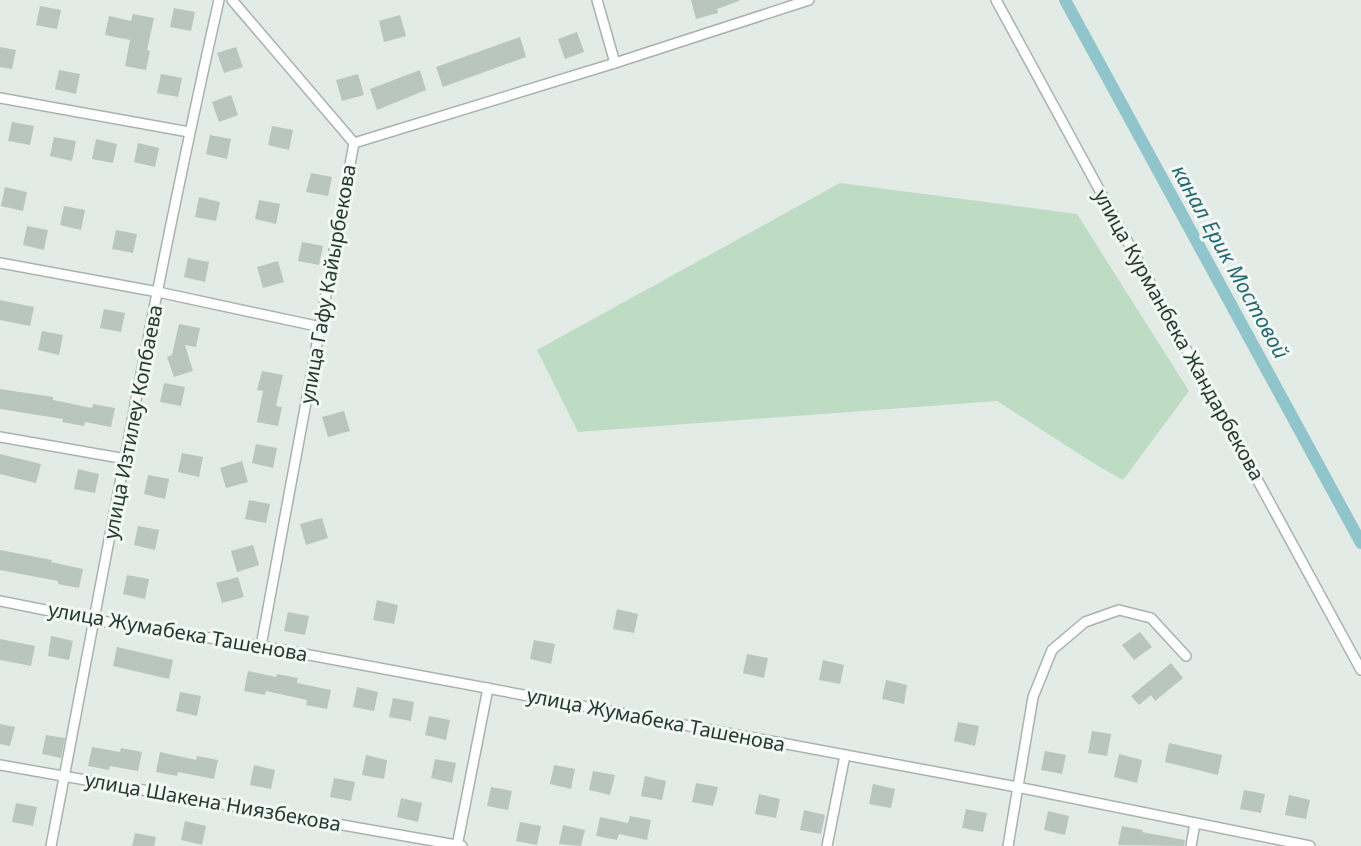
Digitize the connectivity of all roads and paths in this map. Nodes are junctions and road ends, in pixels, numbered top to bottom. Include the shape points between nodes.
1 (219, 0) edge
2 (232, 0) edge
3 (597, 0) edge
4 (809, 0) edge
5 (996, 0) edge
6 (615, 63) junction
7 (0, 98) edge
8 (189, 132) junction
9 (354, 143) junction
10 (0, 263) edge
11 (158, 292) junction
12 (321, 327) junction
13 (0, 437) edge
14 (126, 459) junction
15 (0, 601) edge
16 (94, 620) junction
17 (261, 646) junction
18 (1186, 656) dead end
19 (1361, 670) edge
20 (488, 688) junction
21 (845, 755) junction
22 (0, 765) edge
23 (64, 776) junction
24 (1017, 787) junction
25 (1195, 823) junction
26 (51, 846) edge
27 (457, 846) edge
28 (462, 846) edge
29 (826, 846) edge
30 (1008, 846) edge
31 (1191, 846) edge
32 (1310, 846) edge

1 - 8 street, улица Изтилеу Копбаева
2 - 9 street
3 - 6 street
4 - 6 street, улица Гафу Кайырбекова
5 - 19 street, улица Курманбека Жандарбекова
6 - 9 street, улица Гафу Кайырбекова
7 - 8 street
8 - 11 street, улица Изтилеу Копбаева
9 - 12 street, улица Гафу Кайырбекова
10 - 11 street
11 - 12 street
11 - 14 street, улица Изтилеу Копбаева
12 - 17 street, улица Гафу Кайырбекова
13 - 14 street
14 - 16 street, улица Изтилеу Копбаева
15 - 16 street, улица Жумабека Ташенова
16 - 17 street, улица Жумабека Ташенова
16 - 23 street, улица Изтилеу Копбаева
17 - 20 street, улица Жумабека Ташенова
18 - 24 street via 1151,618 1119,610 1085,622 1052,650 1048,659 1033,697
20 - 21 street, улица Жумабека Ташенова
20 - 27 street
21 - 24 street, улица Жумабека Ташенова
21 - 29 street
22 - 23 street, улица Шакена Ниязбекова
23 - 26 street, улица Изтилеу Копбаева
23 - 27 street, улица Шакена Ниязбекова
24 - 25 street, улица Жумабека Ташенова
24 - 30 street
25 - 31 street
25 - 32 street, улица Жумабека Ташенова
27 - 28 street, улица Шакена Ниязбекова

